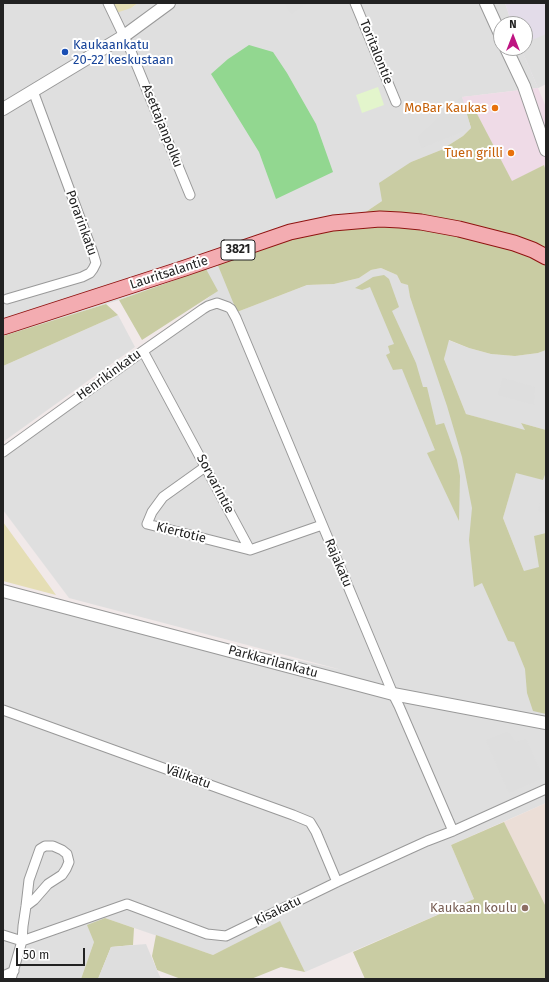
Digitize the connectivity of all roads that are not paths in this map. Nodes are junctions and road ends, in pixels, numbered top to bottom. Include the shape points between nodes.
1 (108, 3) edge
2 (169, 3) edge
3 (355, 3) edge
4 (486, 3) edge
5 (493, 18) edge
6 (124, 36) junction
7 (510, 56) edge
8 (33, 91) junction
9 (396, 102) dead end
10 (3, 109) edge
11 (546, 150) edge
12 (190, 195) dead end
13 (479, 234) junction
14 (546, 256) edge
15 (546, 268) edge
16 (7, 299) dead end
17 (217, 302) joint
18 (3, 327) edge
19 (143, 351) junction
20 (3, 452) edge
21 (205, 467) junction
22 (322, 525) junction
23 (250, 550) junction
24 (3, 591) edge
25 (393, 694) junction
26 (3, 710) edge
27 (546, 723) edge
28 (546, 790) edge
29 (453, 831) junction
30 (337, 882) junction
31 (26, 906) junction
32 (3, 936) edge
33 (22, 941) junction
34 (13, 975) edge
35 (3, 976) edge

1 - 6 street, Asettajanpolku
2 - 6 street
3 - 9 street, Toritalontie
4 - 5 street
6 - 8 street
6 - 12 street, Asettajanpolku
7 - 11 street via 524,86
8 - 10 street
8 - 16 street, Porarinkatu via 96,263 90,273 82,277
13 - 14 main road, Lauritsalantie / 3821 via 514,243
13 - 15 main road, Lauritsalantie / 3821
13 - 18 main road, Lauritsalantie / 3821 via 400,220 333,222 290,232
17 - 19 street, Henrikinkatu
17 - 22 street, Rajakatu via 228,306 236,318
19 - 20 street, Henrikinkatu
19 - 21 street, Sorvarintie
21 - 23 street, Sorvarintie
21 - 23 street, Kiertotie via 162,497 147,524
22 - 23 street
22 - 25 street, Rajakatu
24 - 25 street, Parkkarilankatu
25 - 27 street, Parkkarilankatu
25 - 29 street, Rajakatu
26 - 30 street, Välikatu via 310,822
28 - 29 street, Kisakatu
29 - 30 street, Kisakatu
30 - 33 street, Kisakatu via 226,936 207,934 126,904
31 - 31 street via 66,869 69,862 67,854 62,850 52,846 40,849 29,880
31 - 33 street
32 - 33 street
33 - 34 street
34 - 35 street

